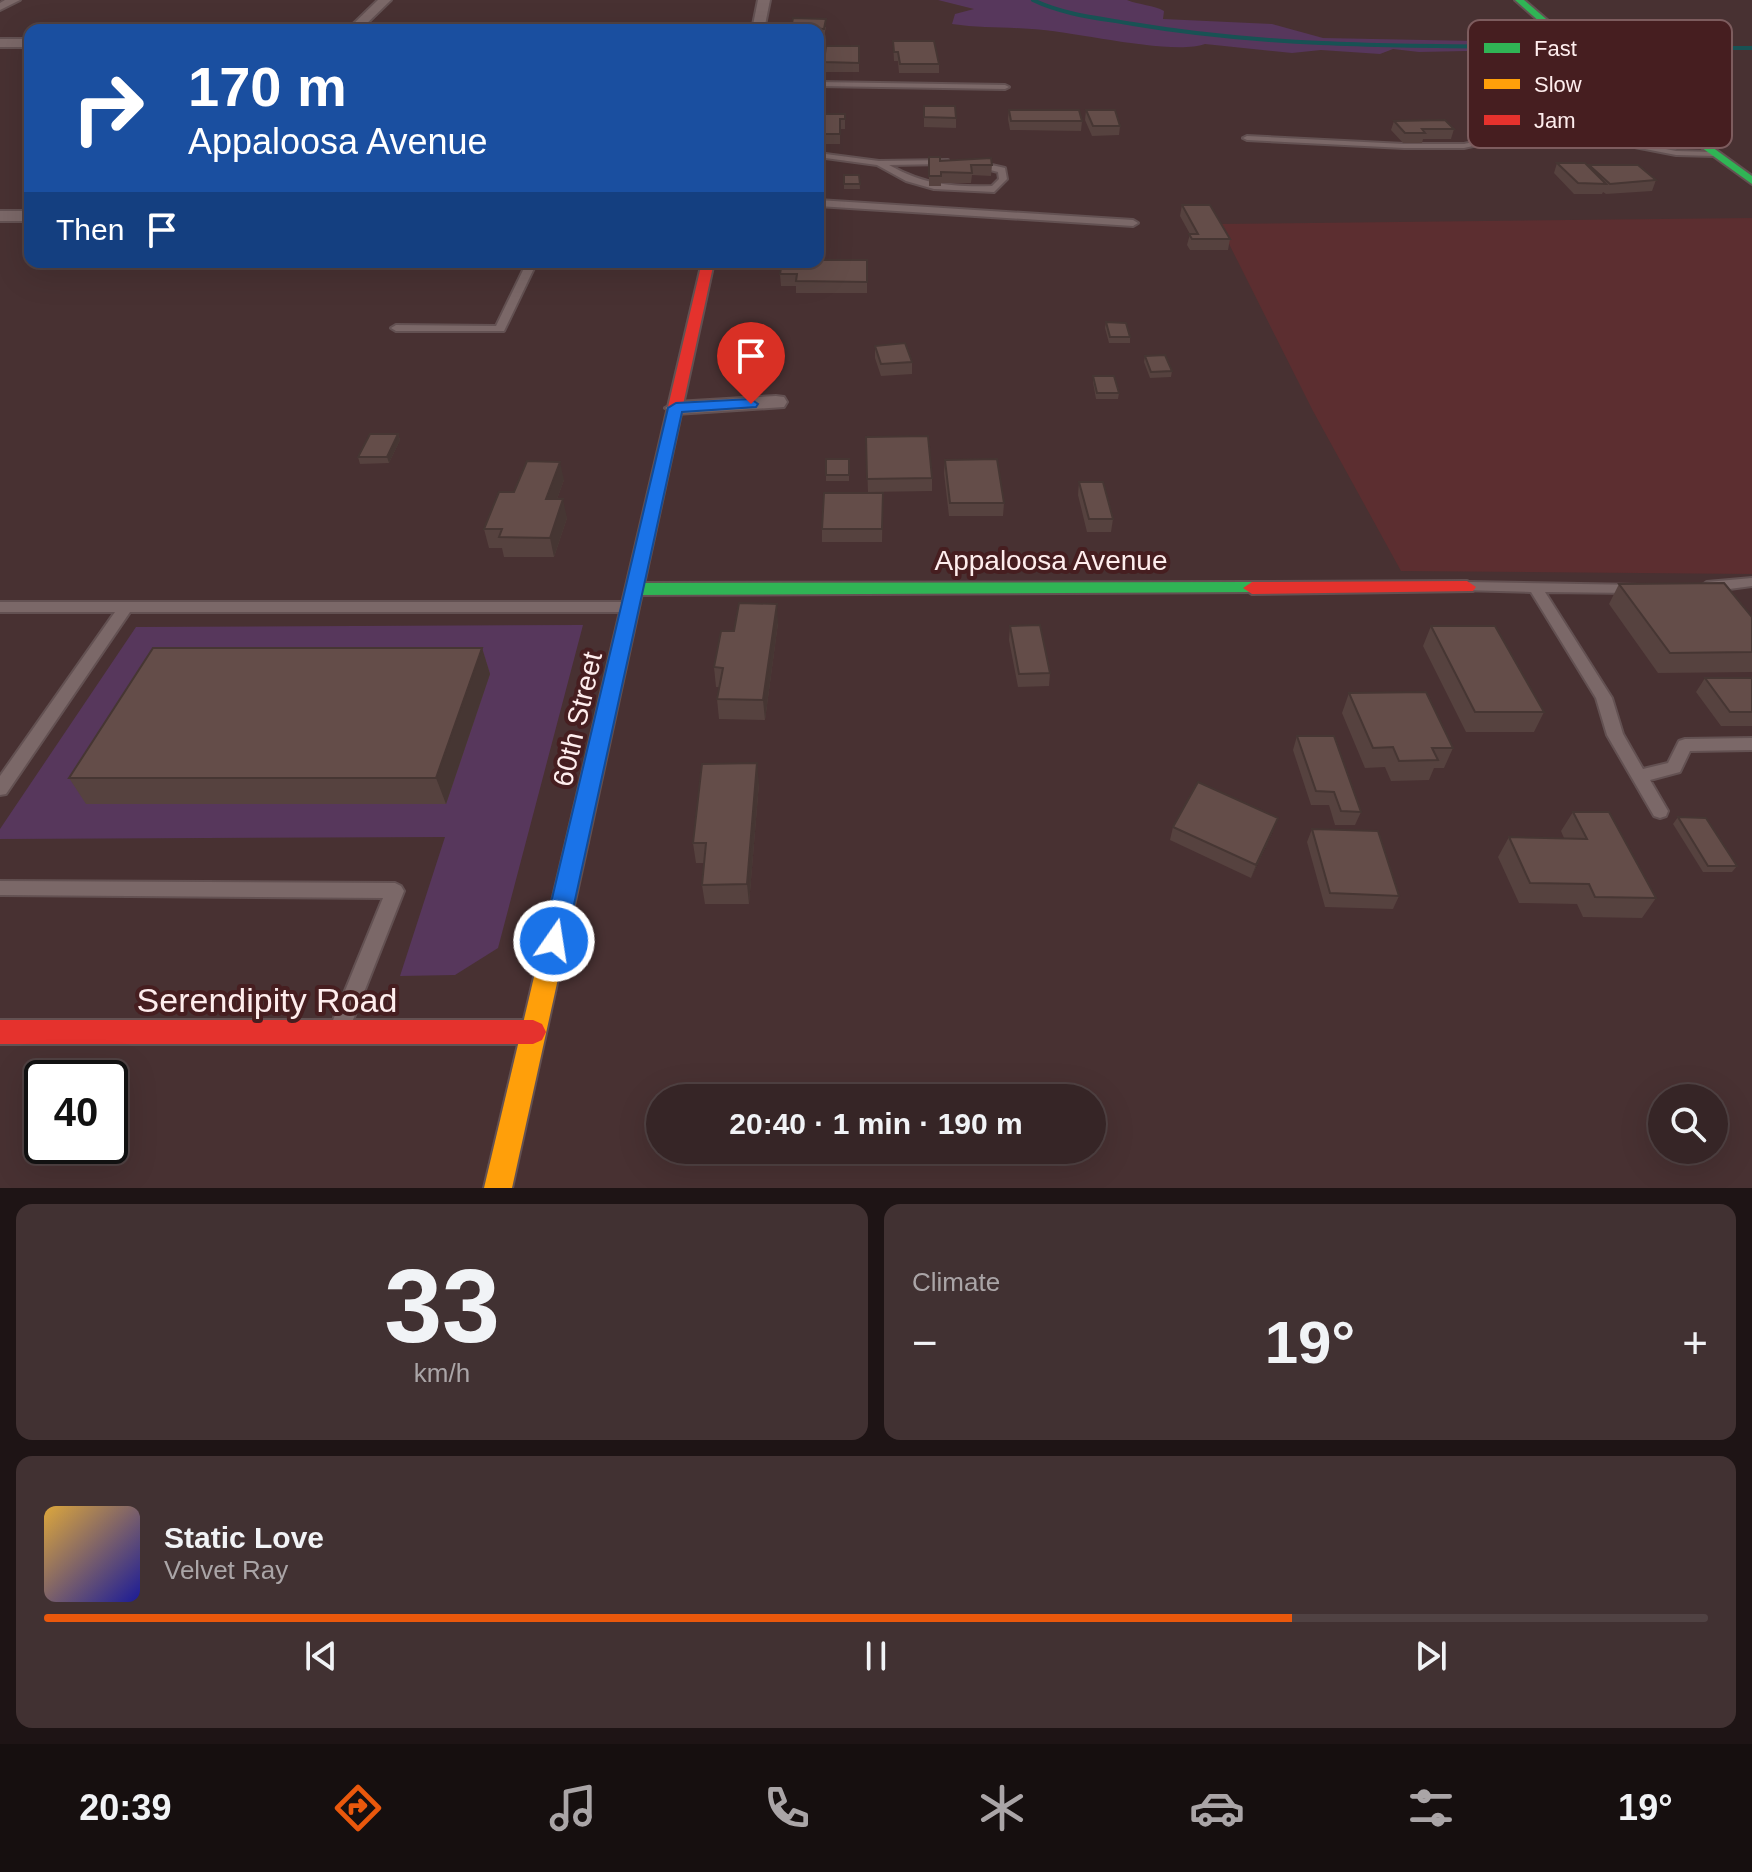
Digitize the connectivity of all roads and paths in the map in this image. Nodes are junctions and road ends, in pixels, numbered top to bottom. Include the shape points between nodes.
1 (14, 0) edge
2 (385, 0) edge
3 (764, 0) edge
4 (1519, 0) edge
5 (0, 7) edge
6 (1542, 20) edge
7 (359, 24) edge
8 (759, 24) edge
9 (0, 43) edge
10 (24, 43) edge
11 (824, 84) edge
12 (1005, 87) dead end
13 (1247, 138) dead end
14 (1468, 145) edge
15 (1650, 148) edge
16 (1708, 148) edge
17 (1716, 154) junction
18 (824, 156) edge
19 (953, 162) edge
20 (879, 163) junction
21 (965, 163) edge
22 (1752, 180) edge
23 (824, 203) edge
24 (0, 216) edge
25 (24, 216) edge
26 (1133, 223) dead end
27 (529, 268) edge
28 (707, 268) edge
29 (396, 328) dead end
30 (776, 402) dead end
31 (676, 408) junction
32 (1752, 582) edge
33 (1467, 587) joint
34 (1696, 587) edge
35 (1536, 588) junction
36 (1648, 588) edge
37 (633, 598) junction
38 (0, 607) edge
39 (126, 607) junction
40 (1752, 744) edge
41 (1639, 776) junction
42 (0, 789) edge
43 (1660, 811) dead end
44 (0, 888) edge
45 (0, 1032) edge
46 (338, 1032) junction
47 (533, 1032) junction
48 (498, 1188) edge

1 - 5 street
2 - 7 street
3 - 8 street
4 - 6 street
9 - 10 street
11 - 12 lane
13 - 14 lane
15 - 17 lane
16 - 17 street
17 - 22 street
18 - 20 lane
19 - 20 lane
20 - 21 lane via 933,188 994,189 1003,179 1002,170
23 - 26 lane
24 - 25 street
27 - 29 lane via 500,329
28 - 31 street, 60th Street
30 - 31 street
31 - 37 street, 60th Street
32 - 34 lane
33 - 35 lane
33 - 37 street, Appaloosa Avenue
35 - 36 lane
35 - 41 lane via 1604,698 1615,735
37 - 39 lane
37 - 47 street, 60th Street
38 - 39 lane
39 - 42 lane
40 - 41 lane via 1685,745 1674,768
41 - 43 lane
44 - 46 lane via 395,891
45 - 46 street, Serendipity Road
46 - 47 street, Serendipity Road
47 - 48 street, 60th Street

